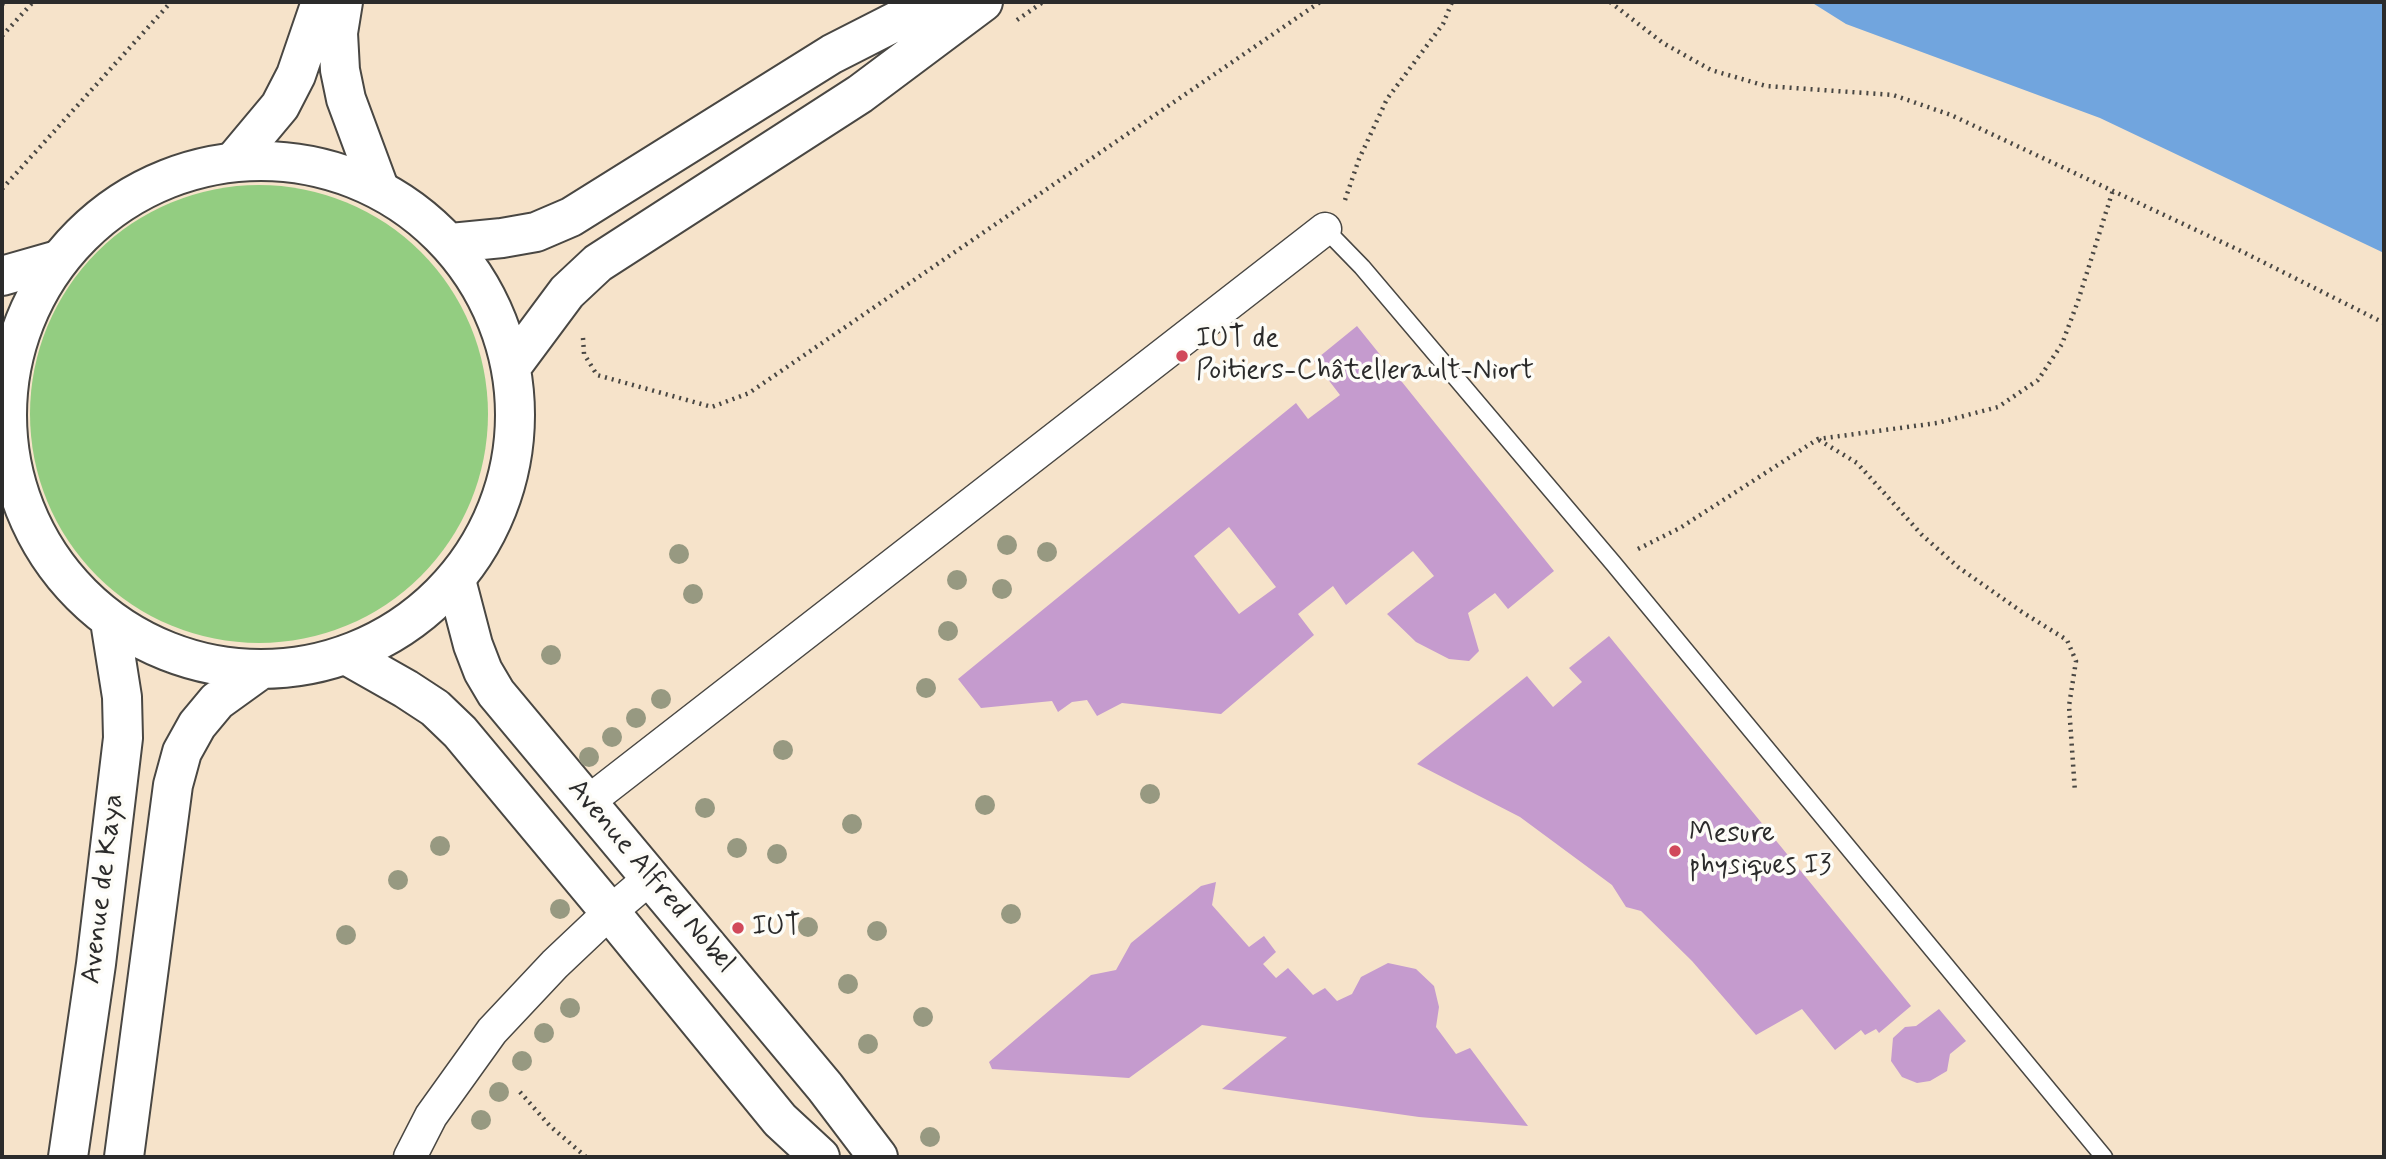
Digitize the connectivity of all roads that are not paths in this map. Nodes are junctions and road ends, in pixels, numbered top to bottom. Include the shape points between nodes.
1 (321, 2) edge
2 (343, 2) edge
3 (934, 2) edge
4 (996, 14) edge
5 (234, 161) junction
6 (379, 188) junction
7 (1325, 229) joint
8 (451, 243) junction
9 (58, 260) junction
10 (2, 276) edge
11 (512, 366) junction
12 (4, 439) edge
13 (456, 580) junction
14 (110, 621) junction
15 (346, 655) junction
16 (260, 670) junction
17 (588, 802) junction
18 (650, 878) junction
19 (610, 912) junction
20 (68, 1157) edge
21 (124, 1157) edge
22 (410, 1157) edge
23 (820, 1157) edge
24 (878, 1157) edge
25 (2104, 1157) edge

1 - 5 main road via 296,75 280,106
2 - 6 main road via 338,33 340,70
3 - 8 main road via 832,54 571,217 536,232
4 - 11 main road via 860,94 598,263 567,292
5 - 6 main road via 284,160 333,170
5 - 9 main road via 167,178 107,211
6 - 8 main road via 417,212
7 - 17 street
7 - 25 lane via 1613,563
8 - 11 main road via 490,300
9 - 10 main road
9 - 12 main road via 26,315 8,377
11 - 13 main road via 516,423 508,479 487,532
12 - 14 main road via 18,493 39,542 70,585
13 - 15 main road via 406,625
13 - 17 main road, Avenue Alfred Nobel via 473,645 496,693
14 - 16 main road via 156,647 207,664
14 - 20 main road, Avenue de Kaya via 122,697 123,738
15 - 16 main road
15 - 19 main road, Avenue Alfred Nobel via 435,708 460,732
16 - 21 main road, Avenue de Kaya via 217,702 182,752 173,785
17 - 18 main road, Avenue Alfred Nobel
18 - 19 street
18 - 24 main road, Avenue Alfred Nobel
19 - 22 street via 492,1031 431,1116
19 - 23 main road, Avenue Alfred Nobel via 780,1120

